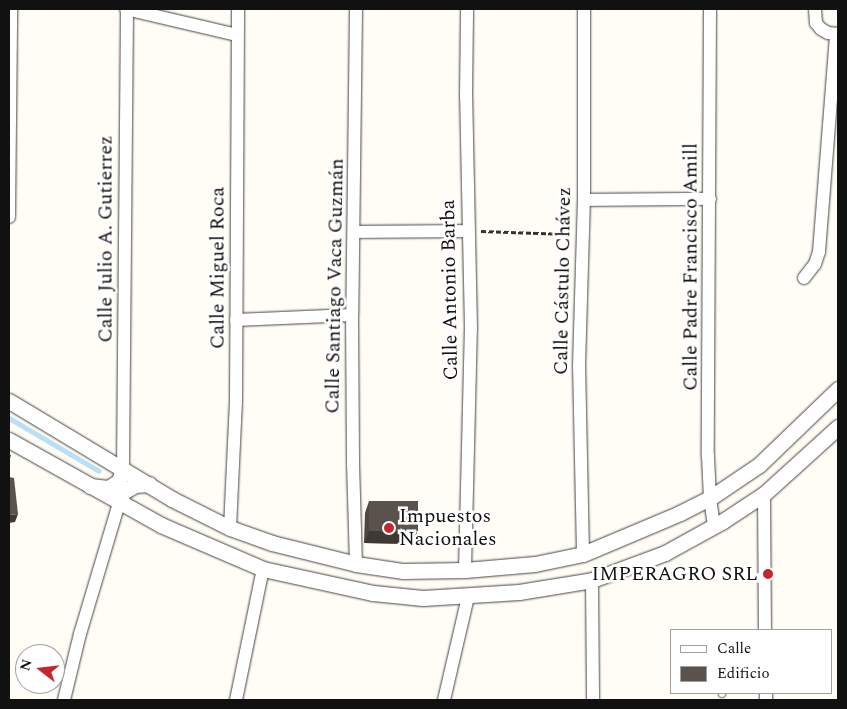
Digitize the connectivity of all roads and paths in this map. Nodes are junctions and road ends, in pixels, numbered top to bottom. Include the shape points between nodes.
1 (11, 9) edge
2 (126, 9) edge
3 (238, 9) edge
4 (356, 9) edge
5 (467, 9) edge
6 (584, 9) edge
7 (710, 9) edge
8 (815, 9) edge
9 (837, 34) edge
10 (238, 36) junction
11 (834, 121) edge
12 (833, 144) edge
13 (710, 199) junction
14 (584, 200) junction
15 (9, 217) edge
16 (468, 231) junction
17 (354, 232) junction
18 (582, 234) junction
19 (804, 278) dead end
20 (352, 315) junction
21 (236, 320) junction
22 (838, 389) edge
23 (9, 401) edge
24 (838, 426) edge
25 (9, 440) edge
26 (123, 469) junction
27 (149, 484) junction
28 (88, 486) junction
29 (764, 494) junction
30 (710, 498) junction
31 (119, 504) junction
32 (714, 526) junction
33 (230, 528) junction
34 (583, 554) junction
35 (356, 564) junction
36 (263, 569) junction
37 (465, 570) junction
38 (592, 580) junction
39 (468, 597) junction
40 (765, 629) edge
41 (64, 700) edge
42 (236, 700) edge
43 (444, 700) edge
44 (593, 700) edge

1 - 15 street
2 - 10 street
2 - 26 street, Calle Julio A. Gutierrez
3 - 10 street, Calle Miguel Roca
4 - 17 street, Calle Santiago Vaca Guzmán
5 - 16 street, Calle Antonio Barba
6 - 14 street, Calle Cástulo Chávez
7 - 13 street, Calle Padre Francisco Amill
8 - 9 street via 816,23 828,33
9 - 11 street
10 - 21 street, Calle Miguel Roca
11 - 12 street
12 - 19 street via 819,252 815,264
13 - 14 street
13 - 30 street, Calle Padre Francisco Amill
14 - 18 street, Calle Cástulo Chávez
16 - 17 street
16 - 18 path
16 - 37 street, Calle Antonio Barba via 471,329
17 - 20 street, Calle Santiago Vaca Guzmán
18 - 34 street, Calle Cástulo Chávez via 579,366
20 - 21 street
20 - 35 street, Calle Santiago Vaca Guzmán
21 - 33 street, Calle Miguel Roca
22 - 30 street via 759,465
23 - 26 street
24 - 29 street
25 - 28 street
26 - 27 street
26 - 28 street via 119,482 108,488
27 - 31 street via 135,485 123,492
27 - 33 street
28 - 31 street
29 - 32 street
29 - 40 street
30 - 32 street, Calle Padre Francisco Amill
30 - 34 street
31 - 36 street
31 - 41 street
32 - 38 street via 665,553
33 - 35 street via 272,543
34 - 37 street via 535,564
35 - 37 street via 403,571
36 - 39 street via 373,593 423,598
36 - 42 street
38 - 39 street
38 - 44 street
39 - 43 street

